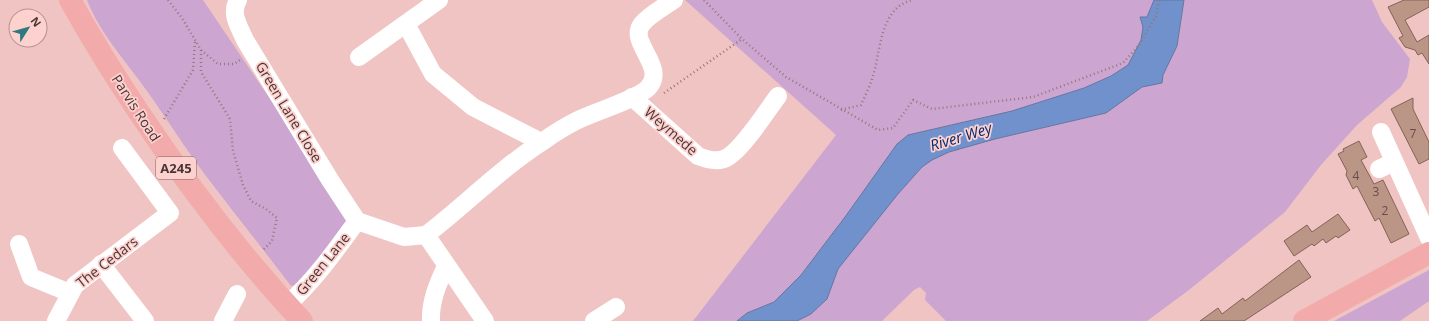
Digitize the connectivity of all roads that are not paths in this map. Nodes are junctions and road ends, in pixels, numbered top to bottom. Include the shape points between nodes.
1 (70, 0) edge
2 (238, 0) edge
3 (439, 0) edge
4 (674, 0) edge
5 (406, 24) junction
6 (359, 57) dead end
7 (778, 96) dead end
8 (637, 102) junction
9 (1380, 132) dead end
10 (541, 142) junction
11 (122, 148) dead end
12 (357, 221) junction
13 (426, 235) junction
14 (1429, 238) edge
15 (19, 244) dead end
16 (1429, 253) edge
17 (101, 264) junction
18 (446, 266) junction
19 (70, 293) junction
20 (237, 294) dead end
21 (287, 305) junction
22 (616, 307) dead end
23 (56, 321) edge
24 (145, 321) edge
25 (223, 321) edge
26 (302, 321) edge
27 (432, 321) edge
28 (485, 321) edge
29 (594, 321) edge
30 (1304, 321) edge

1 - 21 main road, Parvis Road / A245 via 112,71 171,161 215,221
2 - 12 street, Green Lane Close via 234,7 235,18 253,52
3 - 5 street
4 - 8 street, Weymede via 642,24 638,32 654,76 648,89
5 - 6 street
5 - 10 street via 433,74 473,107
7 - 8 street, Weymede via 742,144 728,158 710,161 698,156
8 - 10 street, Weymede via 579,120
9 - 14 street via 1386,166
10 - 13 street, Weymede
11 - 17 street, The Cedars via 170,213
12 - 13 street via 404,237
12 - 21 street, Green Lane via 307,287
13 - 18 street
15 - 19 street via 31,276
16 - 30 main road
17 - 19 street, The Cedars via 75,285
17 - 24 street
18 - 27 street via 431,311
18 - 28 street
19 - 23 street, The Cedars
20 - 25 street
21 - 26 main road, Parvis Road / A245
22 - 29 street

